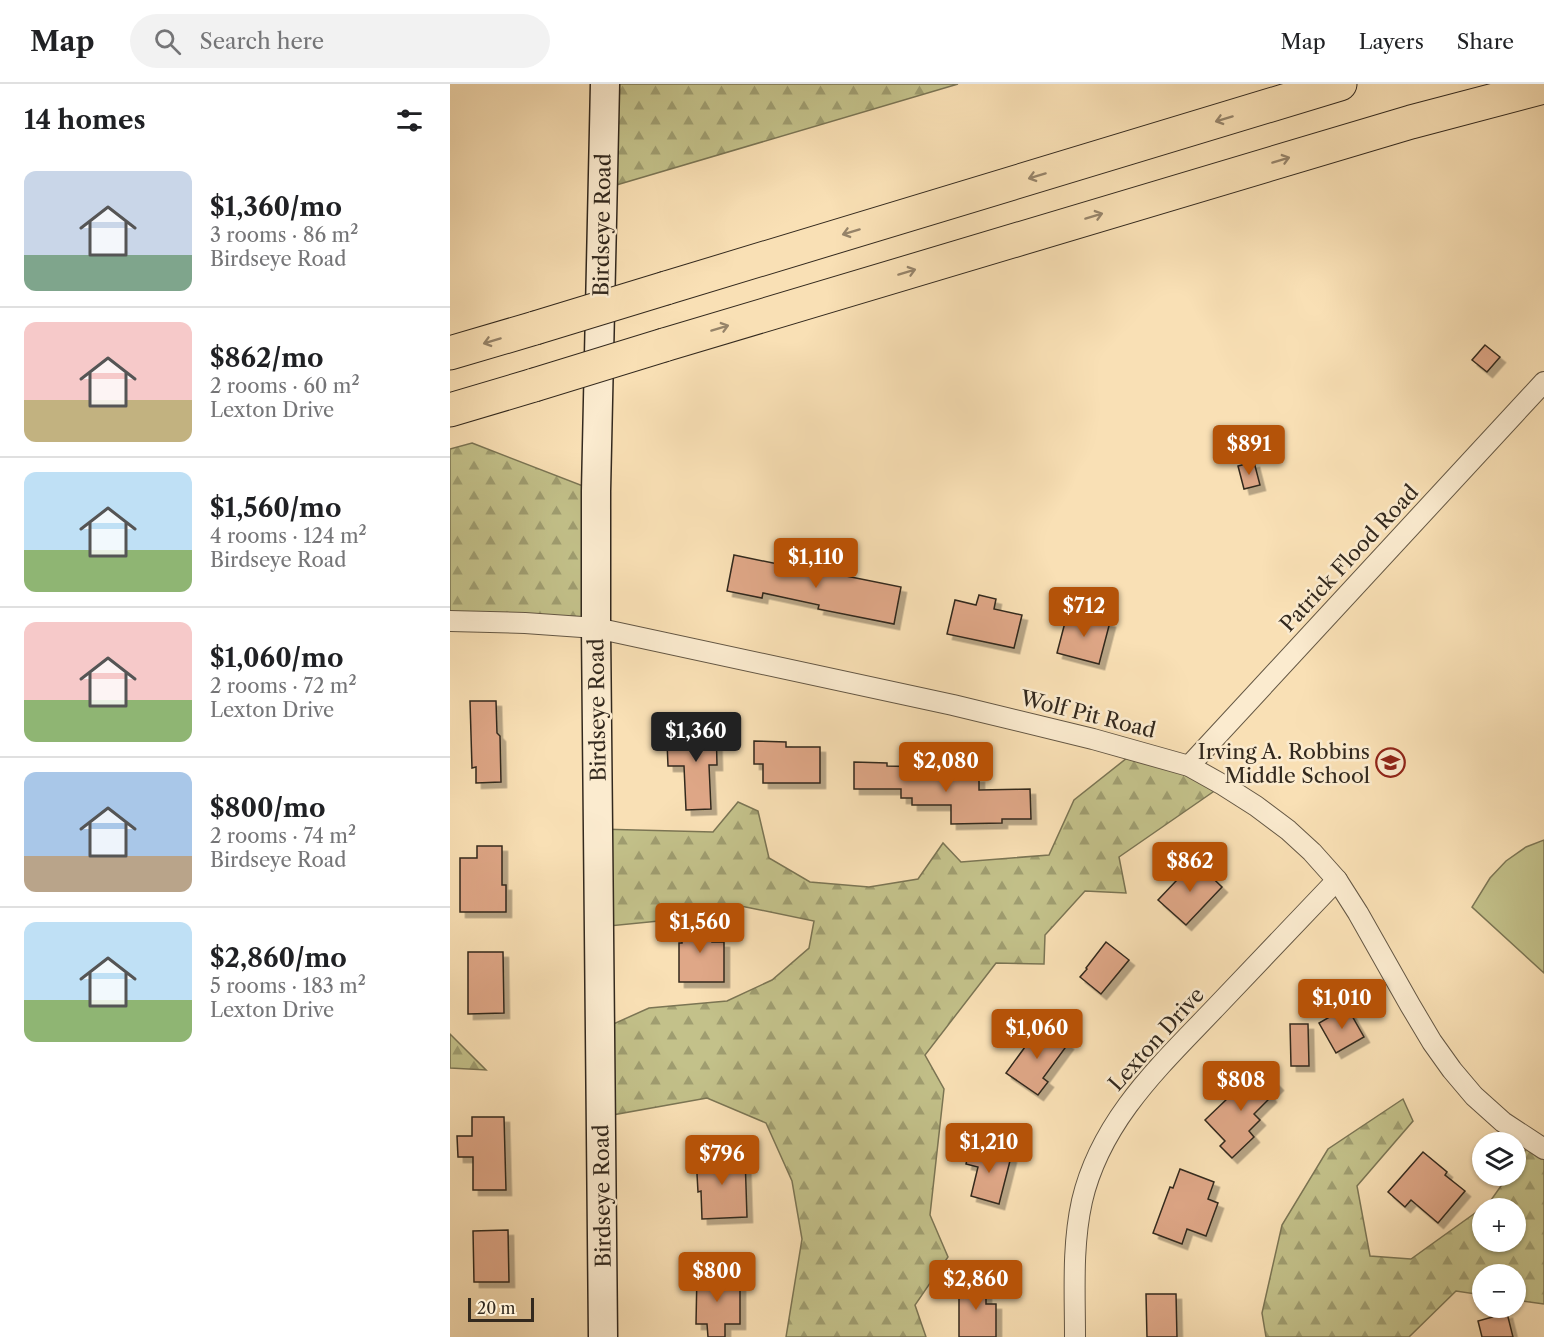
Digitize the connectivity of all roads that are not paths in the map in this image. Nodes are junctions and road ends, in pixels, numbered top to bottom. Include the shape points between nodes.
1 (605, 84) edge
2 (1340, 84) edge
3 (1544, 87) edge
4 (450, 353) edge
5 (1544, 382) edge
6 (450, 410) edge
7 (450, 621) edge
8 (596, 628) junction
9 (1189, 766) junction
10 (1337, 880) junction
11 (1544, 1149) edge
12 (603, 1337) edge
13 (1075, 1337) edge

1 - 8 main road, Birdseye Road
2 -> 4 highway, bridge
6 -> 3 highway, bridge via 1411,122
5 - 9 street, Patrick Flood Road
7 - 8 street, Wolf Pit Road
8 - 9 street, Wolf Pit Road via 954,705
8 - 12 main road, Birdseye Road
9 - 10 street, Wolf Pit Road via 1288,830
10 - 11 street, Wolf Pit Road via 1452,1070 1503,1122
10 - 13 street, Lexton Drive via 1149,1078 1106,1137 1082,1200 1076,1235

